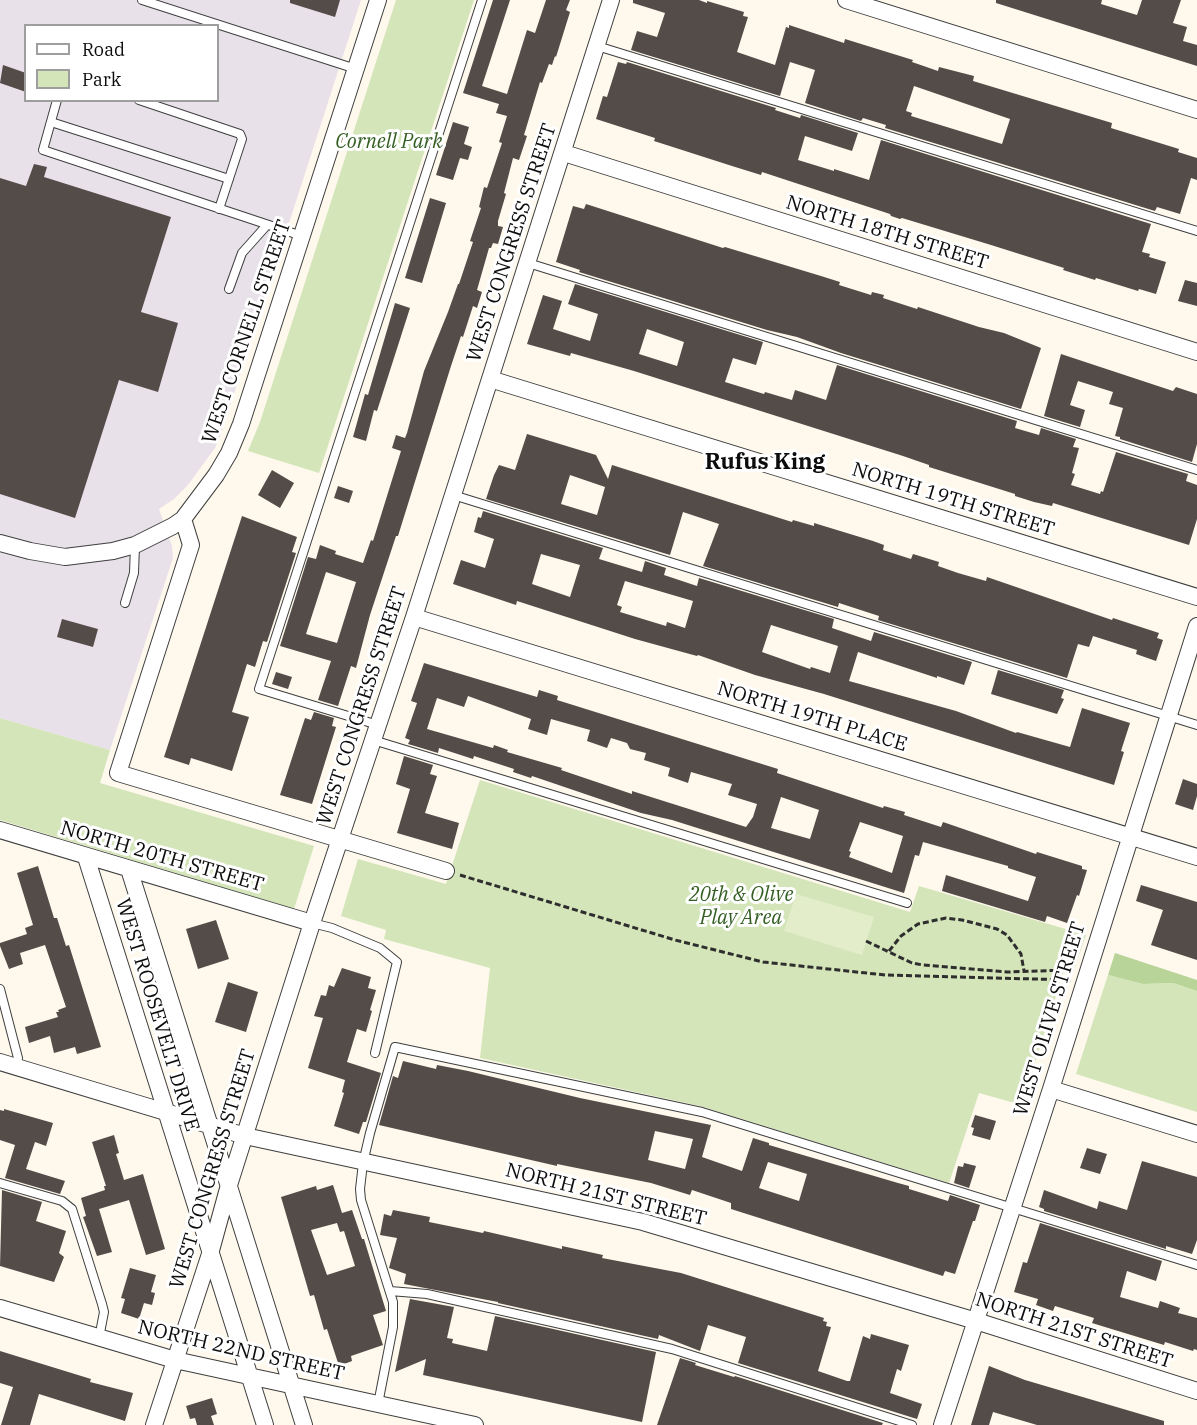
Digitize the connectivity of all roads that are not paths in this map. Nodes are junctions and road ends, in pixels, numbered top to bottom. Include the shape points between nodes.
1 (142, 0) edge
2 (378, 0) edge
3 (482, 0) edge
4 (612, 0) edge
5 (846, 0) edge
6 (216, 24) edge
7 (219, 25) edge
8 (597, 46) junction
9 (356, 69) junction
10 (56, 102) edge
11 (145, 102) edge
12 (1197, 110) edge
13 (51, 122) junction
14 (564, 153) junction
15 (229, 179) junction
16 (219, 209) junction
17 (267, 225) junction
18 (1197, 231) edge
19 (302, 236) junction
20 (528, 263) junction
21 (229, 289) dead end
22 (1197, 352) edge
23 (490, 379) junction
24 (1197, 470) edge
25 (453, 495) junction
26 (183, 519) junction
27 (0, 543) edge
28 (135, 544) junction
29 (1197, 597) edge
30 (125, 603) dead end
31 (414, 617) junction
32 (1197, 626) edge
33 (1167, 716) junction
34 (1197, 725) edge
35 (376, 732) junction
36 (0, 830) edge
37 (1130, 836) junction
38 (340, 839) junction
39 (86, 857) junction
40 (1197, 857) edge
41 (129, 869) junction
42 (446, 871) road end
43 (907, 903) dead end
44 (312, 923) junction
45 (0, 989) edge
46 (375, 1053) dead end
47 (0, 1062) edge
48 (17, 1067) junction
49 (1051, 1089) junction
50 (166, 1111) junction
51 (210, 1124) junction
52 (1197, 1134) edge
53 (245, 1136) junction
54 (363, 1163) junction
55 (0, 1183) edge
56 (229, 1185) junction
57 (1013, 1208) junction
58 (210, 1254) junction
59 (1197, 1265) edge
60 (390, 1291) junction
61 (0, 1308) edge
62 (976, 1321) junction
63 (99, 1338) junction
64 (175, 1360) junction
65 (249, 1377) junction
66 (292, 1387) junction
67 (1197, 1392) edge
68 (378, 1404) junction
69 (427, 1420) edge
70 (154, 1425) edge
71 (265, 1425) edge
72 (304, 1425) edge
73 (475, 1425) edge
74 (912, 1425) edge
75 (942, 1425) edge

1 - 6 lane
2 - 9 street, WEST CORNELL STREET
3 - 35 lane via 259,689
4 - 8 street, WEST CONGRESS STREET
5 - 12 street
7 - 9 lane
8 - 14 street, WEST CONGRESS STREET
8 - 18 lane
9 - 19 street, WEST CORNELL STREET
10 - 13 lane
11 - 15 lane via 240,134 242,139
13 - 15 lane
13 - 16 lane via 43,150
14 - 20 street, WEST CONGRESS STREET
14 - 22 street, NORTH 18TH STREET
15 - 16 lane
16 - 17 lane
17 - 19 lane
17 - 21 lane via 242,253
19 - 26 street, WEST CORNELL STREET via 236,439 216,476
20 - 23 street, WEST CONGRESS STREET
20 - 24 lane
23 - 25 street, WEST CONGRESS STREET
23 - 29 street, NORTH 19TH STREET
25 - 31 street, WEST CONGRESS STREET
25 - 33 lane
26 - 28 street, WEST CORNELL STREET
26 - 38 street via 191,545 118,772
27 - 28 street, WEST CORNELL STREET via 65,557 114,551
28 - 30 lane via 134,573
31 - 35 street, WEST CONGRESS STREET
31 - 37 street, NORTH 19TH PLACE
32 - 33 street, WEST OLIVE STREET
33 - 34 lane
33 - 37 street, WEST OLIVE STREET
35 - 38 street, WEST CONGRESS STREET
35 - 43 lane
36 - 39 street, NORTH 20TH STREET
37 - 40 street, NORTH 19TH PLACE
37 - 49 street, WEST OLIVE STREET
38 - 42 street
38 - 44 street, WEST CONGRESS STREET
39 - 41 street, NORTH 20TH STREET
39 - 50 street, WEST ROOSEVELT DRIVE
41 - 44 street, NORTH 20TH STREET
41 - 51 street, WEST ROOSEVELT DRIVE
44 - 46 lane via 380,948 397,962
44 - 53 street, WEST CONGRESS STREET
45 - 48 lane
47 - 48 street, NORTH 21ST STREET
48 - 50 street, NORTH 21ST STREET
49 - 52 street
49 - 57 street, WEST OLIVE STREET
50 - 51 street, NORTH 21ST STREET
50 - 58 street, WEST ROOSEVELT DRIVE
51 - 53 street, NORTH 21ST STREET
51 - 56 street, WEST ROOSEVELT DRIVE
53 - 54 street, NORTH 21ST STREET
53 - 56 street, WEST CONGRESS STREET
54 - 57 lane via 395,1047 702,1112
54 - 60 lane via 361,1200
54 - 62 street, NORTH 21ST STREET via 643,1222
55 - 63 lane via 62,1201 72,1209 104,1312
56 - 58 street, WEST CONGRESS STREET
56 - 66 street, WEST ROOSEVELT DRIVE
57 - 59 lane
57 - 62 street, WEST OLIVE STREET
58 - 64 street, WEST CONGRESS STREET
58 - 65 street, WEST ROOSEVELT DRIVE
60 - 68 lane via 394,1321
60 - 74 lane via 427,1294 672,1349
61 - 63 street, NORTH 22ND STREET
62 - 67 street, NORTH 21ST STREET
62 - 75 street, WEST OLIVE STREET
63 - 64 street, NORTH 22ND STREET
64 - 65 street, NORTH 22ND STREET
64 - 70 street, WEST CONGRESS STREET
65 - 66 street, NORTH 22ND STREET
65 - 71 street, WEST ROOSEVELT DRIVE
66 - 68 street, NORTH 22ND STREET
66 - 72 street, WEST ROOSEVELT DRIVE
68 - 69 street, NORTH 22ND STREET
69 - 73 street, NORTH 22ND STREET

